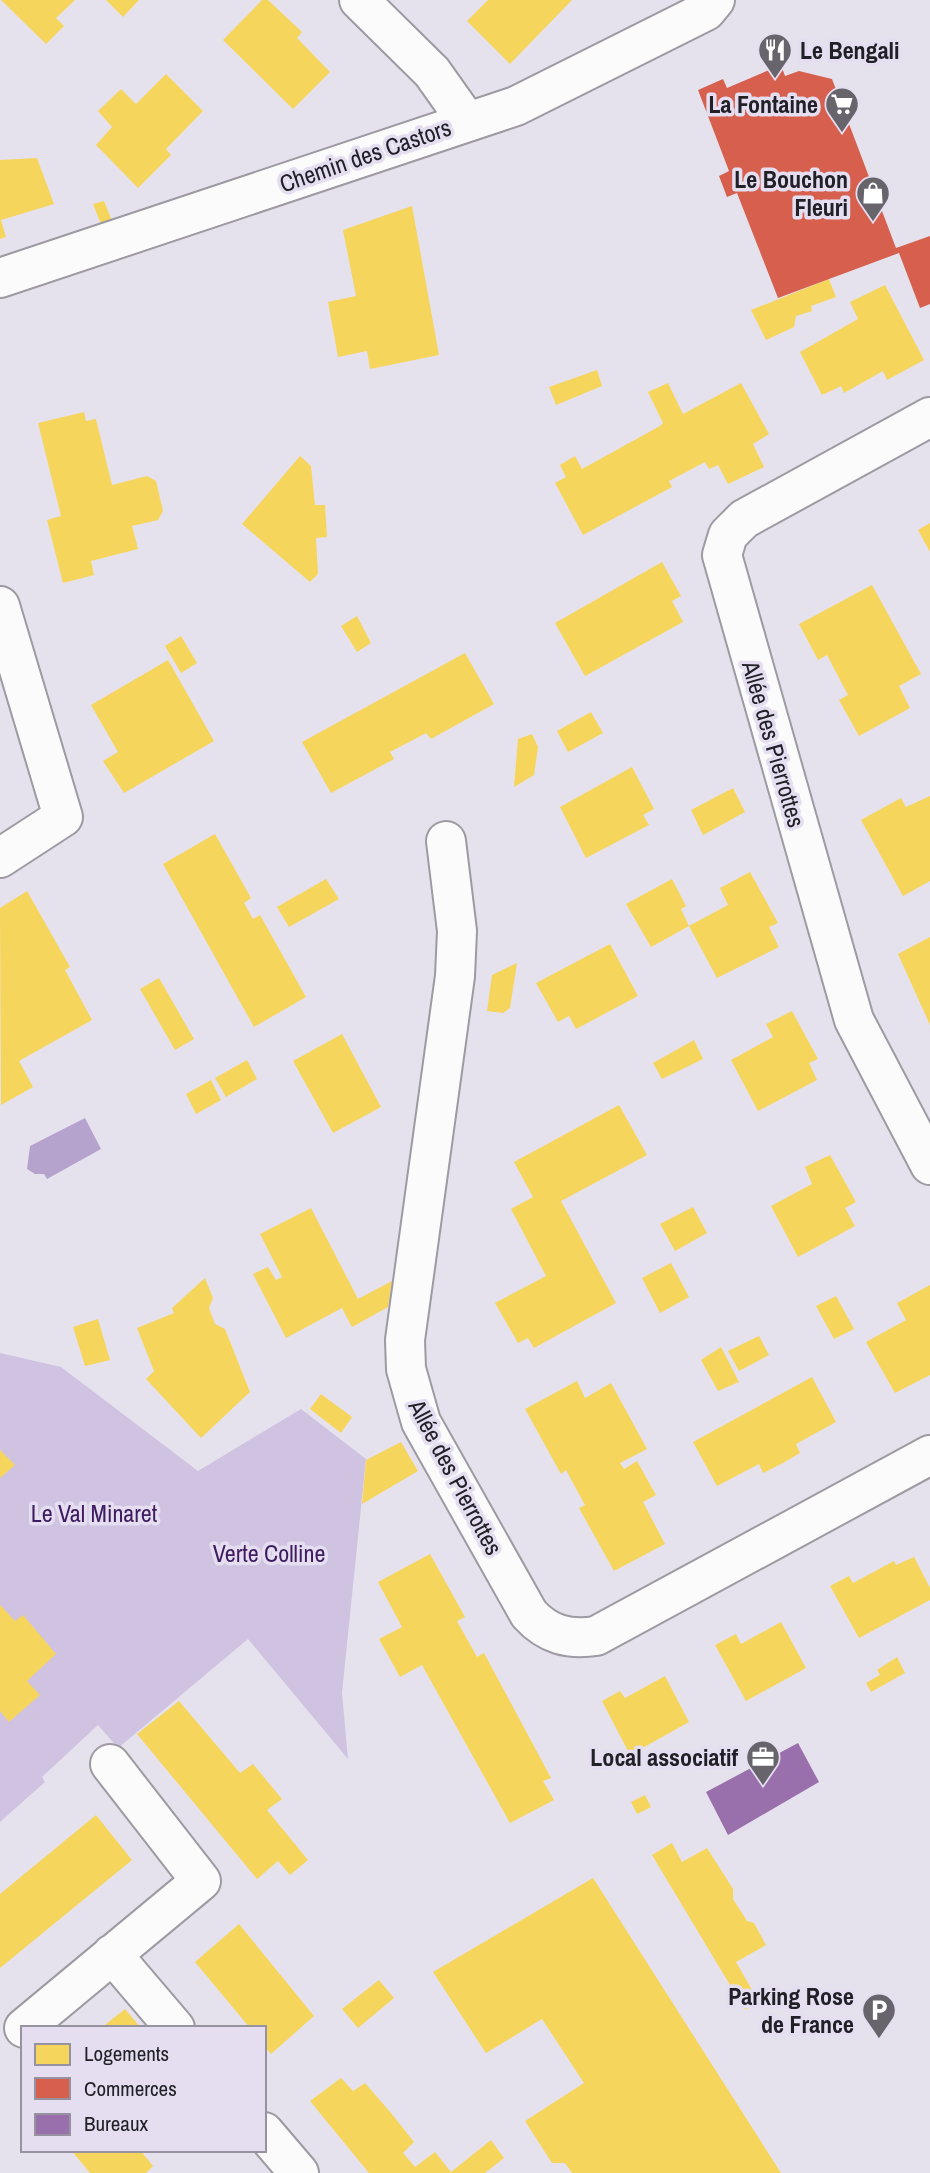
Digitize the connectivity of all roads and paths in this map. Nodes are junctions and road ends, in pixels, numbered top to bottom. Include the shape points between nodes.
1 (359, 0) edge
2 (715, 0) edge
3 (466, 120) junction
4 (0, 278) edge
5 (930, 417) edge
6 (0, 606) edge
7 (446, 841) dead end
8 (0, 858) edge
9 (930, 1165) edge
10 (930, 1455) edge
11 (110, 1764) dead end
12 (112, 1954) junction
13 (27, 2026) edge
14 (173, 2026) edge
15 (266, 2134) edge
16 (299, 2173) edge

1 - 3 street via 432,72
2 - 3 street, Chemin des Castors via 706,10 516,106
3 - 4 street, Chemin des Castors
5 - 9 street, Allée des Pierrottes via 744,519 728,535 722,555 854,1020
6 - 8 street via 63,817
7 - 10 street, Allée des Pierrottes via 457,931 456,976 405,1340 406,1369 421,1422 529,1614 542,1628 556,1634 576,1639 596,1636
11 - 12 street via 201,1881
12 - 13 street
12 - 14 street
15 - 16 street

